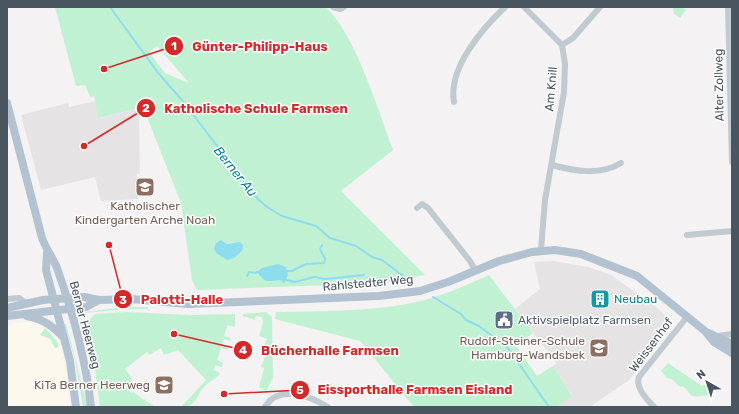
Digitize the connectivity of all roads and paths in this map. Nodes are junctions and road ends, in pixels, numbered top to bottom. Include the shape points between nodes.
1 (333, 7) edge
2 (344, 7) edge
3 (505, 7) edge
4 (524, 7) edge
5 (600, 7) edge
6 (728, 7) edge
7 (562, 45) junction
8 (454, 102) dead end
9 (7, 103) edge
10 (732, 123) edge
11 (732, 162) edge
12 (621, 163) dead end
13 (552, 165) junction
14 (418, 208) dead end
15 (732, 230) edge
16 (687, 234) dead end
17 (540, 250) junction
18 (48, 253) junction
19 (475, 270) junction
20 (66, 298) junction
21 (7, 299) edge
22 (54, 299) junction
23 (99, 300) junction
24 (27, 304) junction
25 (7, 308) edge
26 (70, 309) junction
27 (57, 310) junction
28 (20, 315) junction
29 (7, 316) edge
30 (687, 317) junction
31 (705, 331) junction
32 (732, 334) edge
33 (718, 336) junction
34 (732, 338) edge
35 (66, 340) junction
36 (732, 344) edge
37 (732, 353) edge
38 (76, 407) edge
39 (91, 407) edge
40 (265, 407) edge
41 (328, 407) edge
42 (654, 407) edge

1 - 2 street
3 - 8 street via 481,32 463,61 453,96
4 - 7 street
5 - 7 street via 573,38
6 - 10 street, Alter Zollweg
7 - 13 street, Am Knill via 566,79
9 - 18 main road, Berner Heerweg
10 - 11 street, Alter Zollweg
12 - 13 street via 612,169 592,171
13 - 17 street, Am Knill via 543,214
14 - 19 street via 422,204 428,208 470,260
15 - 16 street
17 - 19 main road, Rahlstedter Weg
17 - 30 main road, Rahlstedter Weg via 581,254 629,272
18 - 20 main road, Berner Heerweg via 56,266
18 - 22 main road, Berner Heerweg via 46,270
19 - 23 main road, Rahlstedter Weg via 420,291 379,296 219,304 132,299
20 - 22 main road, Rahlstedter Weg
20 - 23 main road, Rahlstedter Weg via 84,297
20 - 26 main road, Berner Heerweg
21 - 24 street via 19,298
22 - 24 main road, Rahlstedter Weg
22 - 27 main road, Berner Heerweg
23 - 26 main road, Rahlstedter Weg via 86,307
24 - 25 main road, Rahlstedter Weg
26 - 27 main road, Rahlstedter Weg
26 - 39 main road, Berner Heerweg via 84,357
27 - 28 main road, Rahlstedter Weg
27 - 35 main road, Berner Heerweg
28 - 29 main road
28 - 35 main road via 41,319
30 - 31 main road, Rahlstedter Weg
30 - 42 street, Weissenhof via 639,377 640,389
31 - 33 main road, Rahlstedter Weg
31 - 37 main road, Rahlstedter Weg via 714,342
32 - 33 street
33 - 36 main road, Rahlstedter Weg
34 - 36 street
35 - 38 main road, Berner Heerweg
40 - 41 street via 272,399 286,393 306,396

